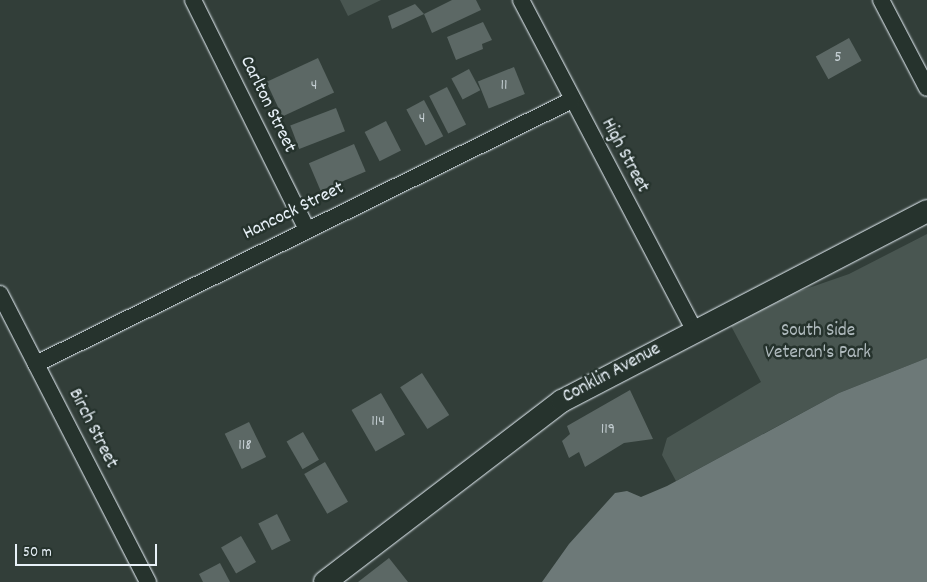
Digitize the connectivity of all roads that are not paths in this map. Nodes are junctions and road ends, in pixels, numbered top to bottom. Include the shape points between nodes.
1 (193, 0) edge
2 (521, 0) edge
3 (881, 0) edge
4 (927, 88) edge
5 (572, 100) junction
6 (927, 211) edge
7 (306, 228) junction
8 (0, 294) edge
9 (694, 330) junction
10 (36, 364) junction
11 (148, 582) edge
12 (325, 582) edge

1 - 7 street, Carlton Street
2 - 5 street, High Street
3 - 4 street
5 - 7 street, Hancock Street
5 - 9 street, High Street
6 - 9 main road, Conklin Avenue
7 - 10 street, Hancock Street
8 - 10 street, Birch Street
9 - 12 main road, Conklin Avenue via 549,408
10 - 11 street, Birch Street

